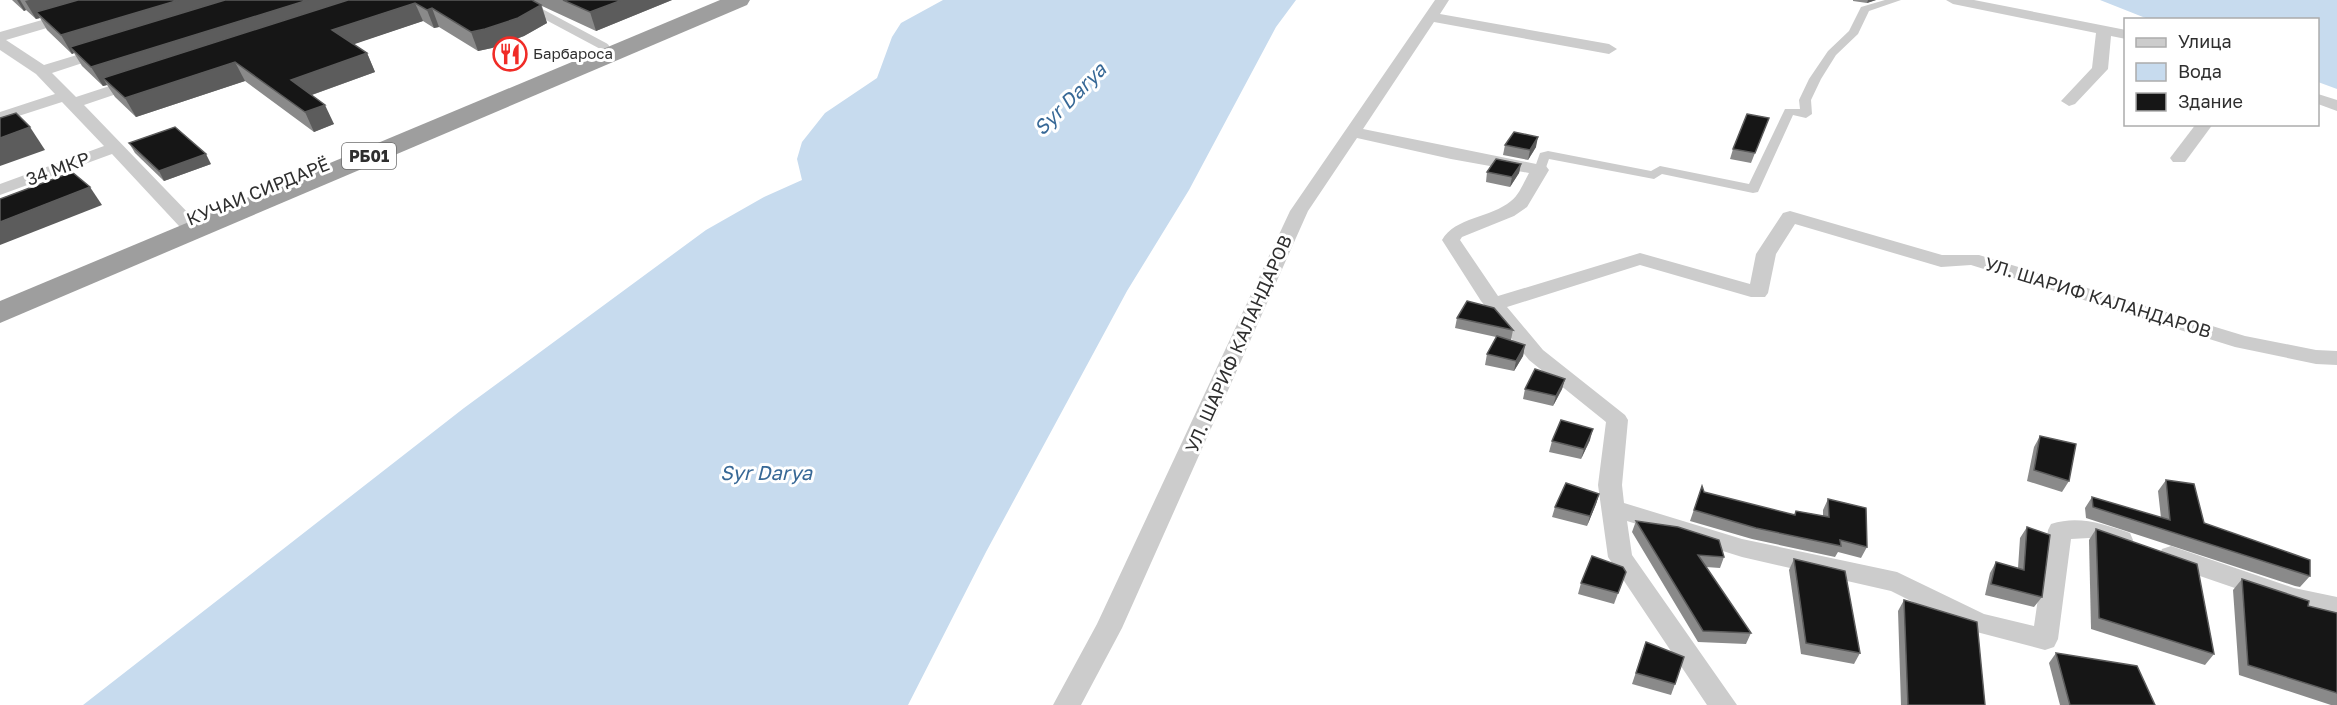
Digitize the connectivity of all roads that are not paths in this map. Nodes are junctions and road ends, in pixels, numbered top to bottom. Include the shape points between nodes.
1 (127, 0) edge
2 (517, 0) edge
3 (715, 0) edge
4 (738, 0) edge
5 (1896, 0) edge
6 (1953, 0) edge
7 (1436, 8) edge
8 (2104, 31) junction
9 (2124, 35) edge
10 (0, 37) edge
11 (0, 43) edge
12 (122, 46) edge
13 (605, 47) junction
14 (1610, 49) dead end
15 (42, 70) junction
16 (150, 78) edge
17 (2319, 99) edge
18 (68, 100) junction
19 (2069, 101) dead end
20 (2337, 106) edge
21 (0, 117) edge
22 (2203, 126) edge
23 (1353, 132) junction
24 (116, 147) junction
25 (2179, 158) dead end
26 (1539, 170) junction
27 (0, 190) edge
28 (186, 222) junction
29 (0, 300) edge
30 (1494, 304) junction
31 (0, 313) edge
32 (2337, 358) edge
33 (1613, 508) junction
34 (2337, 607) edge
35 (1067, 705) edge
36 (1723, 705) edge

1 - 10 street
2 - 13 lane
3 - 13 highway, КУЧАИ СИРДАРЁ / РБ01
4 - 31 highway, РБ01
5 - 26 street via 1865,9 1854,32 1832,53 1805,100 1806,114 1789,111 1753,189 1660,170 1654,175 1548,155
6 - 8 street
7 - 14 street
7 - 23 street, УЛ. ШАРИФ КАЛАНДАРОВ
8 - 9 street
8 - 19 street via 2100,69
11 - 15 street
12 - 15 street
13 - 28 highway, КУЧАИ СИРДАРЁ / РБ01
15 - 18 street
16 - 18 street
17 - 20 street
18 - 21 street
18 - 24 street
22 - 25 street
23 - 26 street
23 - 35 street, УЛ. ШАРИФ КАЛАНДАРОВ via 1299,211 1109,628
24 - 27 street, 34 МКР
24 - 28 street
26 - 30 street via 1521,203 1455,233 1451,240
28 - 29 highway, КУЧАИ СИРДАРЁ / РБ01
30 - 32 street, УЛ. ШАРИФ КАЛАНДАРОВ via 1640,259 1758,293 1766,254 1790,217 1941,261 1972,259 2242,342
30 - 33 street via 1536,355 1617,420 1610,485
33 - 34 street via 1742,548 1898,582 1978,623 2044,639 2061,530 2090,530 2293,598
33 - 36 street via 1620,558

